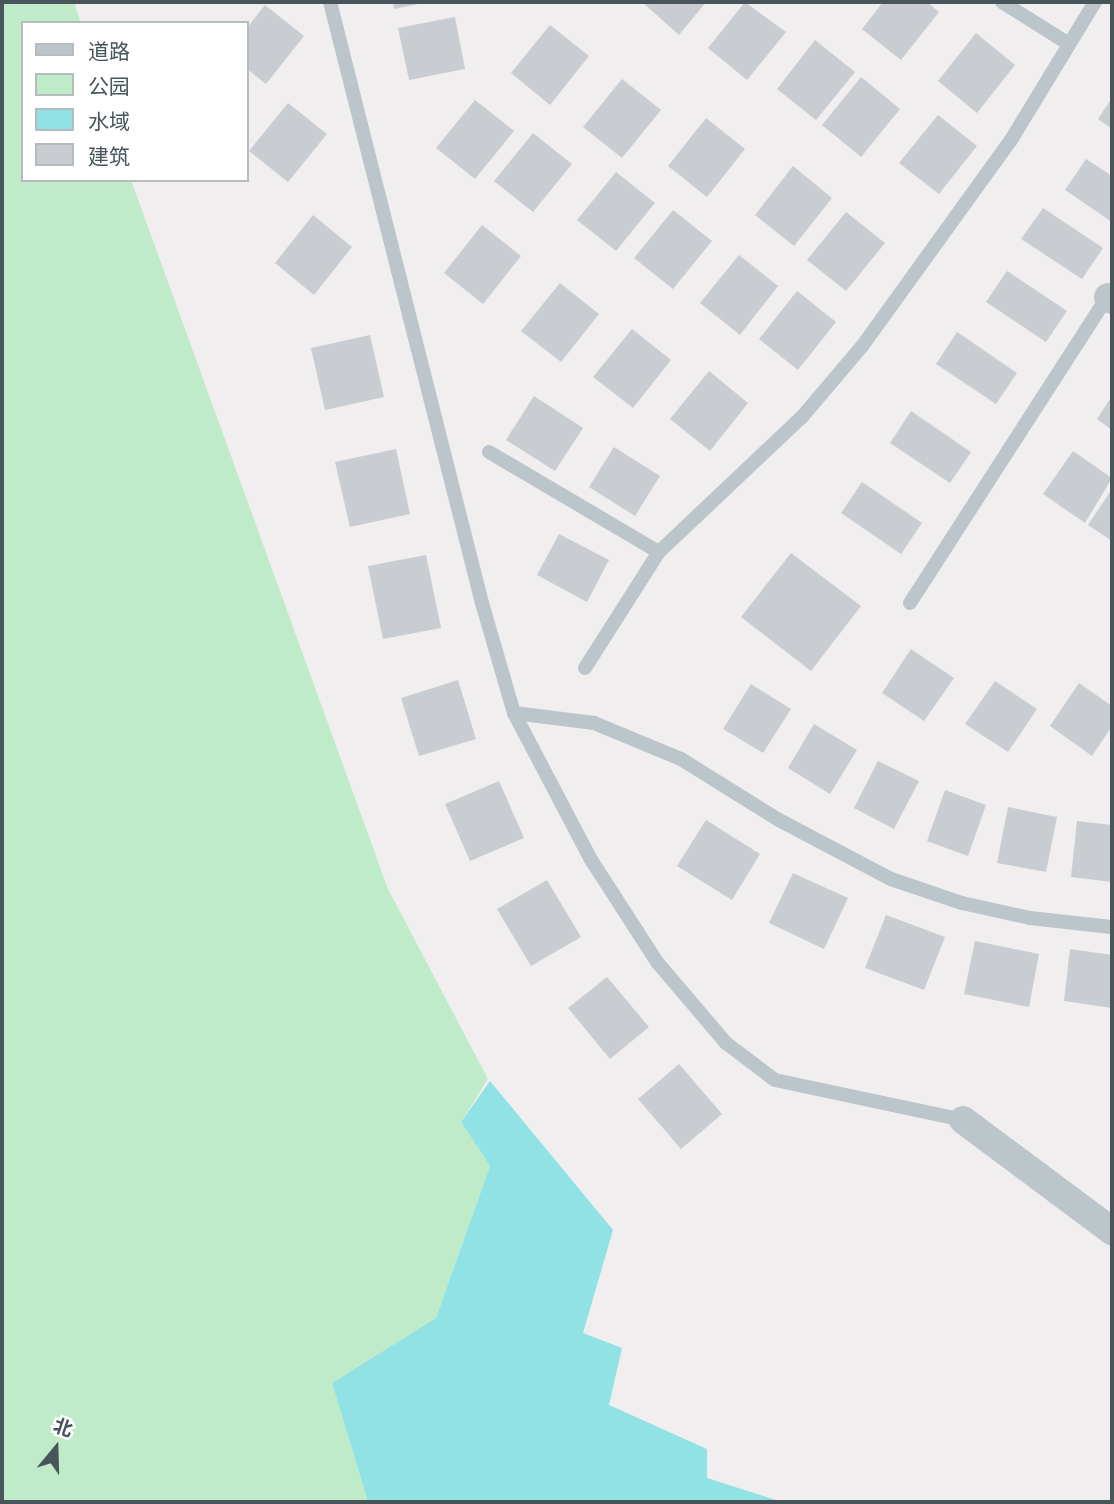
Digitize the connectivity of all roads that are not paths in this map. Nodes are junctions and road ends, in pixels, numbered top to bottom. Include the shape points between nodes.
1 (330, 2) edge
2 (1002, 2) edge
3 (1095, 2) edge
4 (1069, 44) junction
5 (1111, 296) edge
6 (489, 452) dead end
7 (659, 552) junction
8 (910, 603) dead end
9 (585, 668) dead end
10 (514, 713) junction
11 (1112, 927) edge
12 (962, 1120) joint
13 (1112, 1231) edge

1 - 10 lane
2 - 4 lane
3 - 4 lane
4 - 7 lane via 1003,151 863,345 802,416
5 - 8 lane
6 - 7 lane
7 - 9 lane
10 - 11 lane via 594,723 681,759 779,820 891,879 962,903 1030,918
10 - 12 lane via 590,858 657,962 726,1043 775,1080
12 - 13 street

